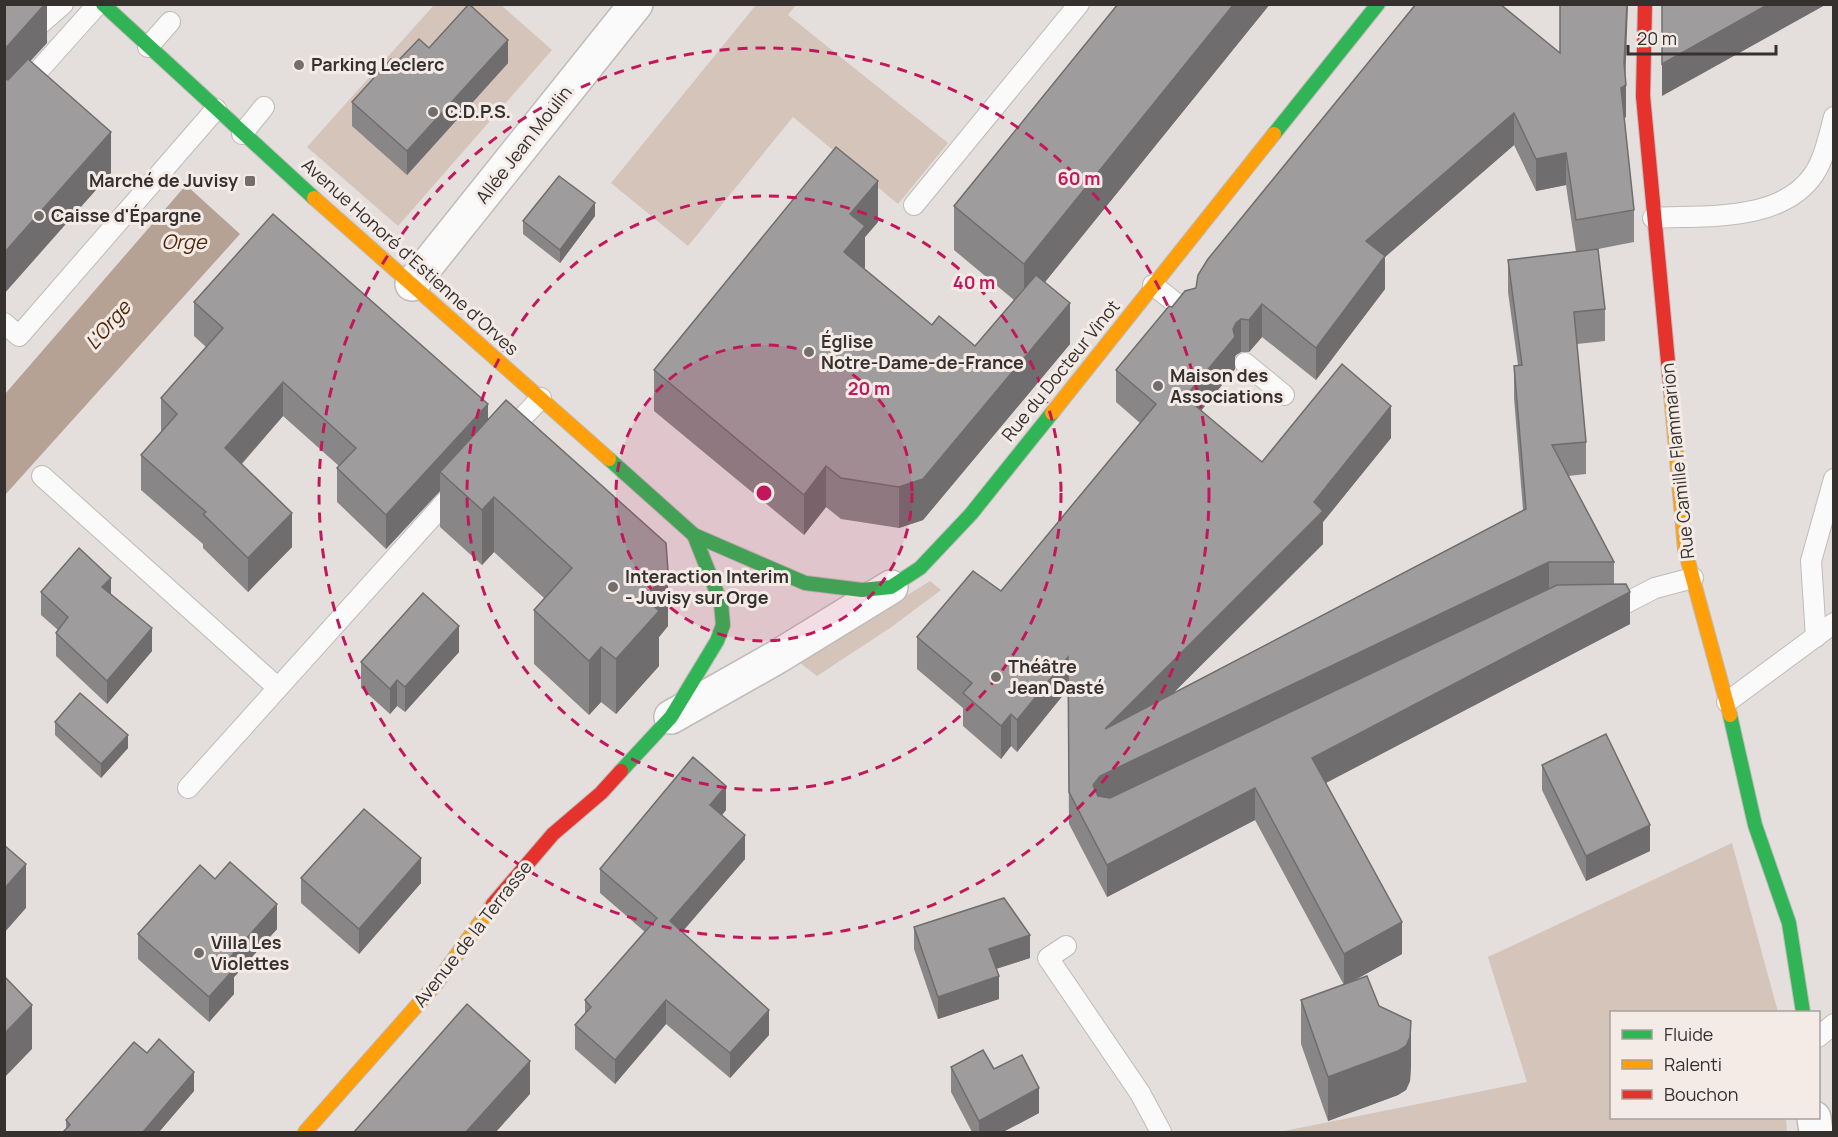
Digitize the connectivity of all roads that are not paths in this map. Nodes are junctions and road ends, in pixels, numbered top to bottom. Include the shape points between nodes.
1 (63, 4) edge
2 (98, 4) edge
3 (103, 4) edge
4 (636, 4) edge
5 (1079, 4) edge
6 (1378, 4) edge
7 (1645, 4) edge
8 (170, 22) dead end
9 (38, 26) edge
10 (148, 47) junction
11 (264, 107) dead end
12 (4, 109) edge
13 (216, 109) junction
14 (1833, 117) edge
15 (242, 134) junction
16 (914, 206) dead end
17 (1653, 218) junction
18 (412, 284) junction
19 (1153, 285) junction
20 (1187, 312) edge
21 (4, 323) edge
22 (1245, 363) dead end
23 (1284, 395) dead end
24 (541, 398) junction
25 (493, 450) edge
26 (42, 476) dead end
27 (469, 477) edge
28 (1833, 479) edge
29 (694, 535) junction
30 (1693, 578) junction
31 (891, 587) junction
32 (1587, 606) edge
33 (1833, 623) edge
34 (1816, 637) junction
35 (277, 687) junction
36 (1727, 702) junction
37 (671, 717) junction
38 (188, 788) dead end
39 (1066, 946) dead end
40 (1803, 1011) edge
41 (1833, 1024) edge
42 (1820, 1035) edge
43 (305, 1132) edge
44 (1161, 1132) edge

1 - 9 lane
2 - 12 lane
3 - 10 street, Avenue Honoré d'Estienne d'Orves
4 - 18 street, Allée Jean Moulin
5 - 16 lane
6 - 19 street, Rue du Docteur Vinot
7 - 17 street, Rue Camille Flammarion via 1643,96
8 - 10 lane
10 - 13 street, Avenue Honoré d'Estienne d'Orves
11 - 15 lane
13 - 15 street, Avenue Honoré d'Estienne d'Orves
13 - 21 lane via 19,336
14 - 17 lane via 1814,174 1793,195 1769,207 1746,212
15 - 18 street, Avenue Honoré d'Estienne d'Orves
17 - 30 street, Rue Camille Flammarion via 1685,550
18 - 24 street, Avenue Honoré d'Estienne d'Orves
19 - 20 lane
19 - 31 street, Rue du Docteur Vinot via 971,514 920,568
22 - 23 lane
24 - 25 lane
24 - 29 street, Avenue Honoré d'Estienne d'Orves
26 - 35 lane
27 - 35 lane
28 - 34 lane via 1811,561
29 - 31 street, Rue du Docteur Vinot via 805,583 846,590
29 - 37 street, Avenue de la Terrasse via 721,603 723,625
30 - 32 lane via 1655,588 1620,606
30 - 36 street, Rue Camille Flammarion
31 - 37 street, Avenue de la Terrasse
33 - 34 lane
34 - 36 lane
35 - 38 lane
36 - 40 street, Rue Camille Flammarion via 1755,825 1789,922
37 - 43 street, Avenue de la Terrasse via 600,794 553,834 484,914 442,977
39 - 44 lane via 1048,958 1140,1093
41 - 42 lane

